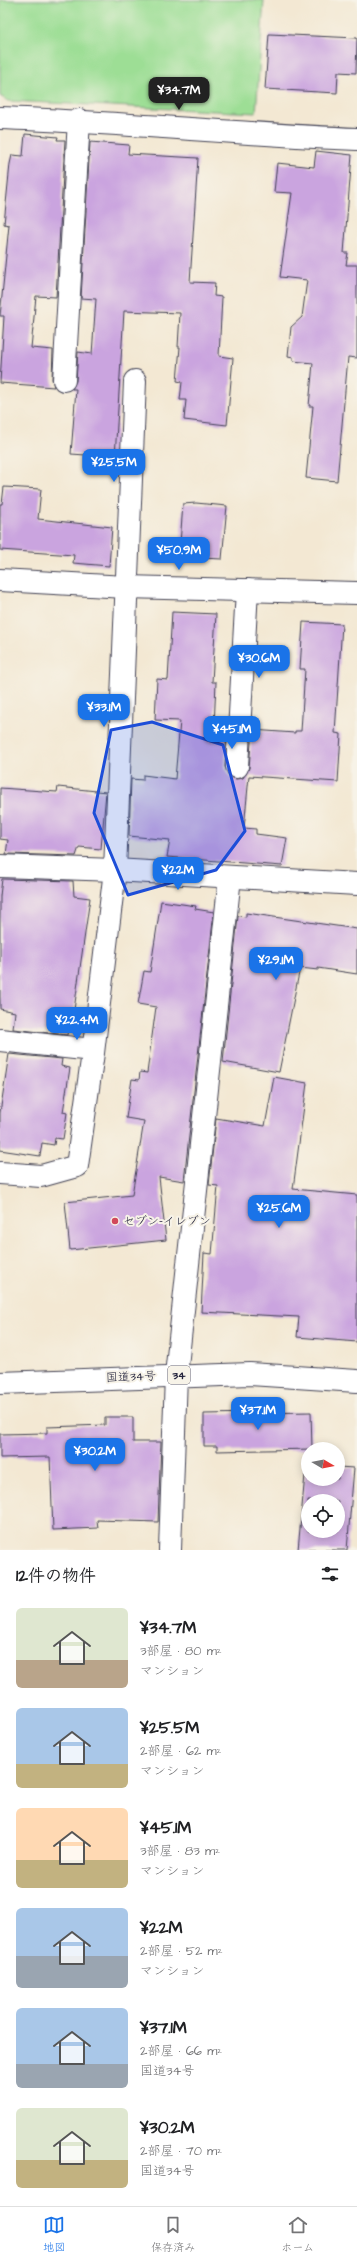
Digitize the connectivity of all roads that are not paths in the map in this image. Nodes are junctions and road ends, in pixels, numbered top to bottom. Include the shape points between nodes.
1 (0, 118) edge
2 (79, 120) junction
3 (357, 139) edge
4 (64, 380) dead end
5 (135, 381) dead end
6 (0, 580) edge
7 (126, 587) junction
8 (247, 590) junction
9 (357, 593) edge
10 (237, 767) dead end
11 (0, 866) edge
12 (115, 870) junction
13 (230, 877) junction
14 (357, 884) edge
15 (0, 1040) edge
16 (93, 1050) junction
17 (0, 1173) edge
18 (176, 1375) junction
19 (357, 1381) edge
20 (0, 1383) edge
21 (170, 1550) edge

1 - 2 main road
2 - 3 main road via 259,135
2 - 4 main road
5 - 7 main road
6 - 7 main road
7 - 8 main road
7 - 12 main road
8 - 9 main road
8 - 10 main road
11 - 12 main road
12 - 13 main road
12 - 16 main road
13 - 14 main road
13 - 18 main road
15 - 16 main road
16 - 17 main road via 77,1166 41,1176
18 - 19 main road, 国道34号 / 34 via 250,1374
18 - 20 main road, 国道34号 / 34
18 - 21 main road

